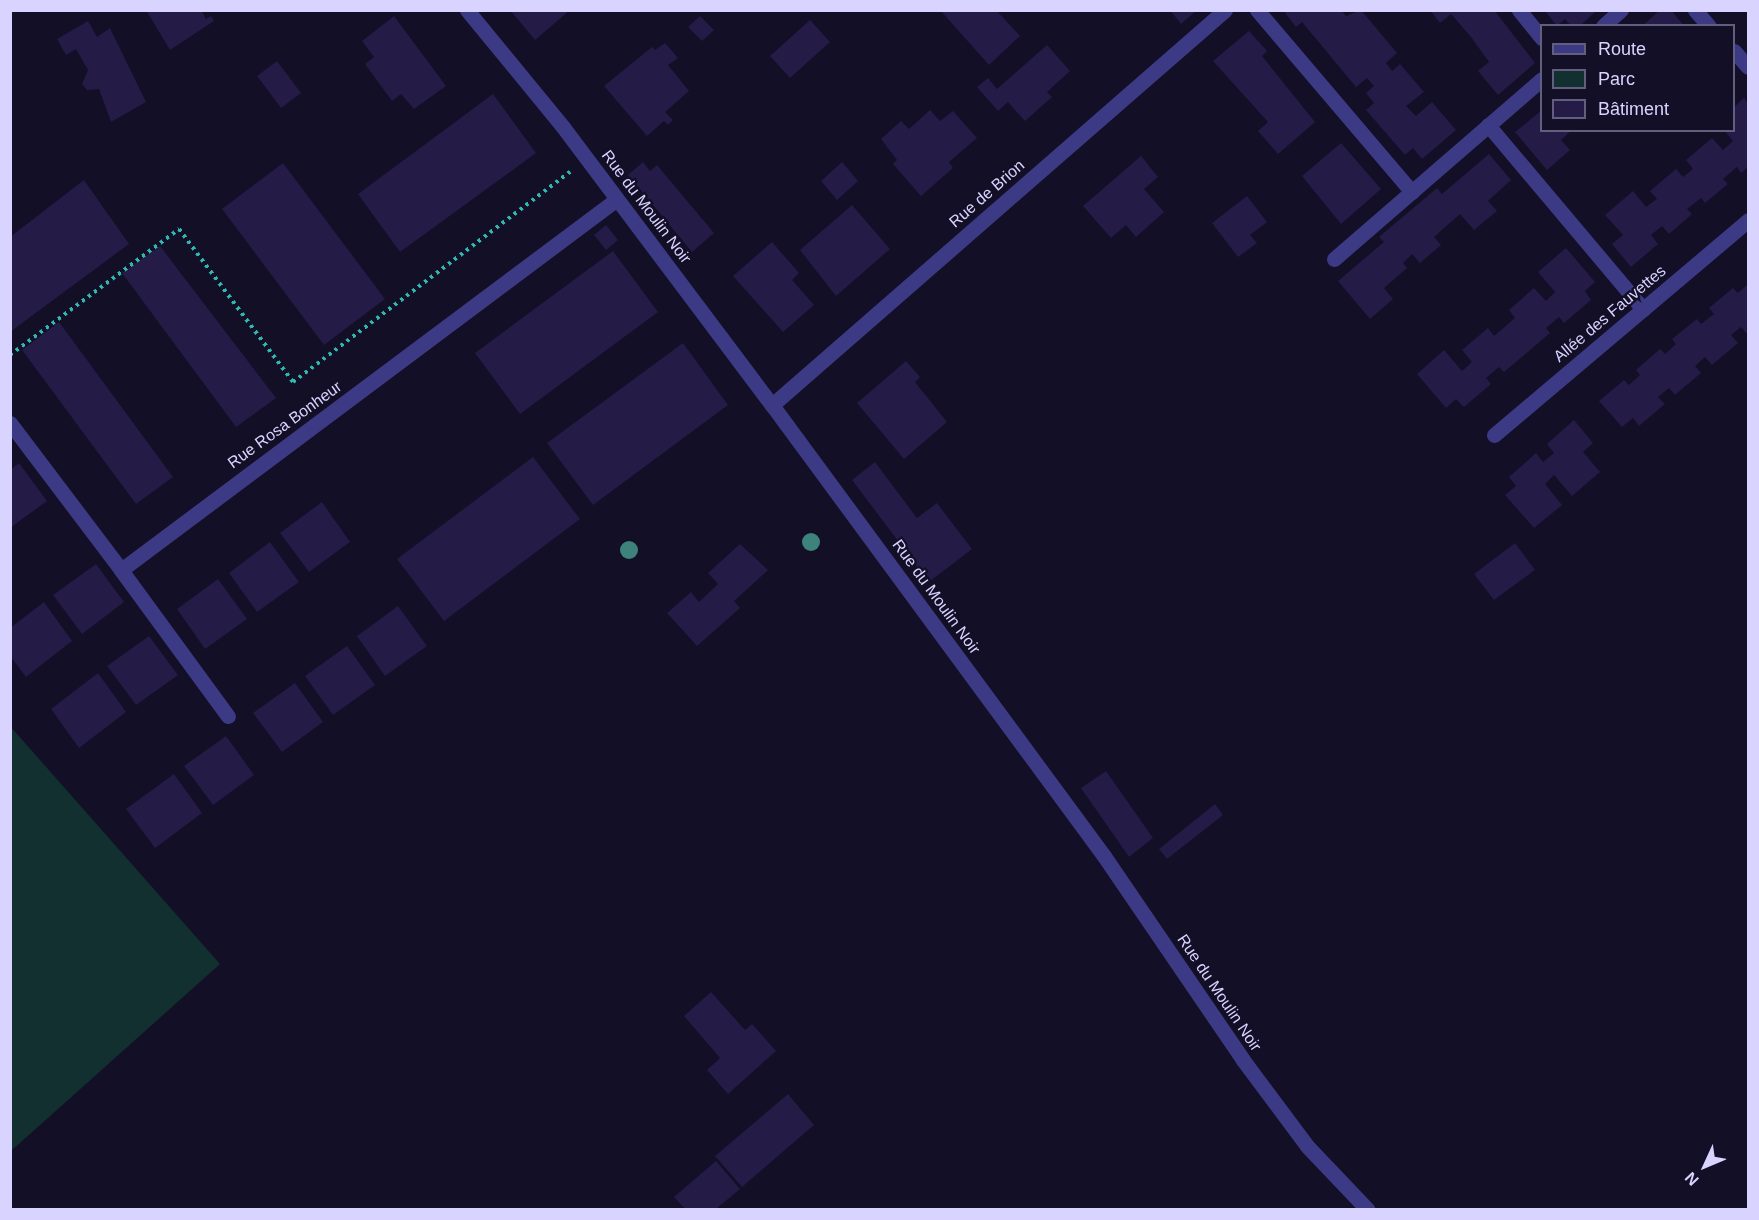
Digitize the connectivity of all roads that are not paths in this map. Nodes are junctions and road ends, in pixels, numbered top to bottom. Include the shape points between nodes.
1 (467, 10) edge
2 (1225, 10) edge
3 (1257, 10) edge
4 (1519, 10) edge
5 (1621, 10) edge
6 (1695, 10) edge
7 (1605, 24) edge
8 (1707, 24) edge
9 (1540, 36) edge
10 (1735, 52) edge
11 (1749, 67) edge
12 (1540, 81) edge
13 (1488, 125) junction
14 (1412, 192) junction
15 (617, 199) junction
16 (1749, 220) edge
17 (1334, 259) dead end
18 (1643, 309) junction
19 (772, 405) junction
20 (10, 423) edge
21 (1494, 435) dead end
22 (121, 570) junction
23 (228, 716) dead end
24 (1368, 1209) edge

1 - 15 street, Rue du Moulin Noir
2 - 19 street, Rue de Brion
3 - 14 street
4 - 9 street
5 - 7 street
6 - 8 street
10 - 11 street
12 - 13 street
13 - 14 street
13 - 18 street
14 - 17 street
15 - 19 street, Rue du Moulin Noir
15 - 22 street, Rue Rosa Bonheur
16 - 18 street, Allée des Fauvettes
18 - 21 street, Allée des Fauvettes
19 - 24 street, Rue du Moulin Noir via 1104,856 1243,1060 1308,1146
20 - 22 street
22 - 23 street

